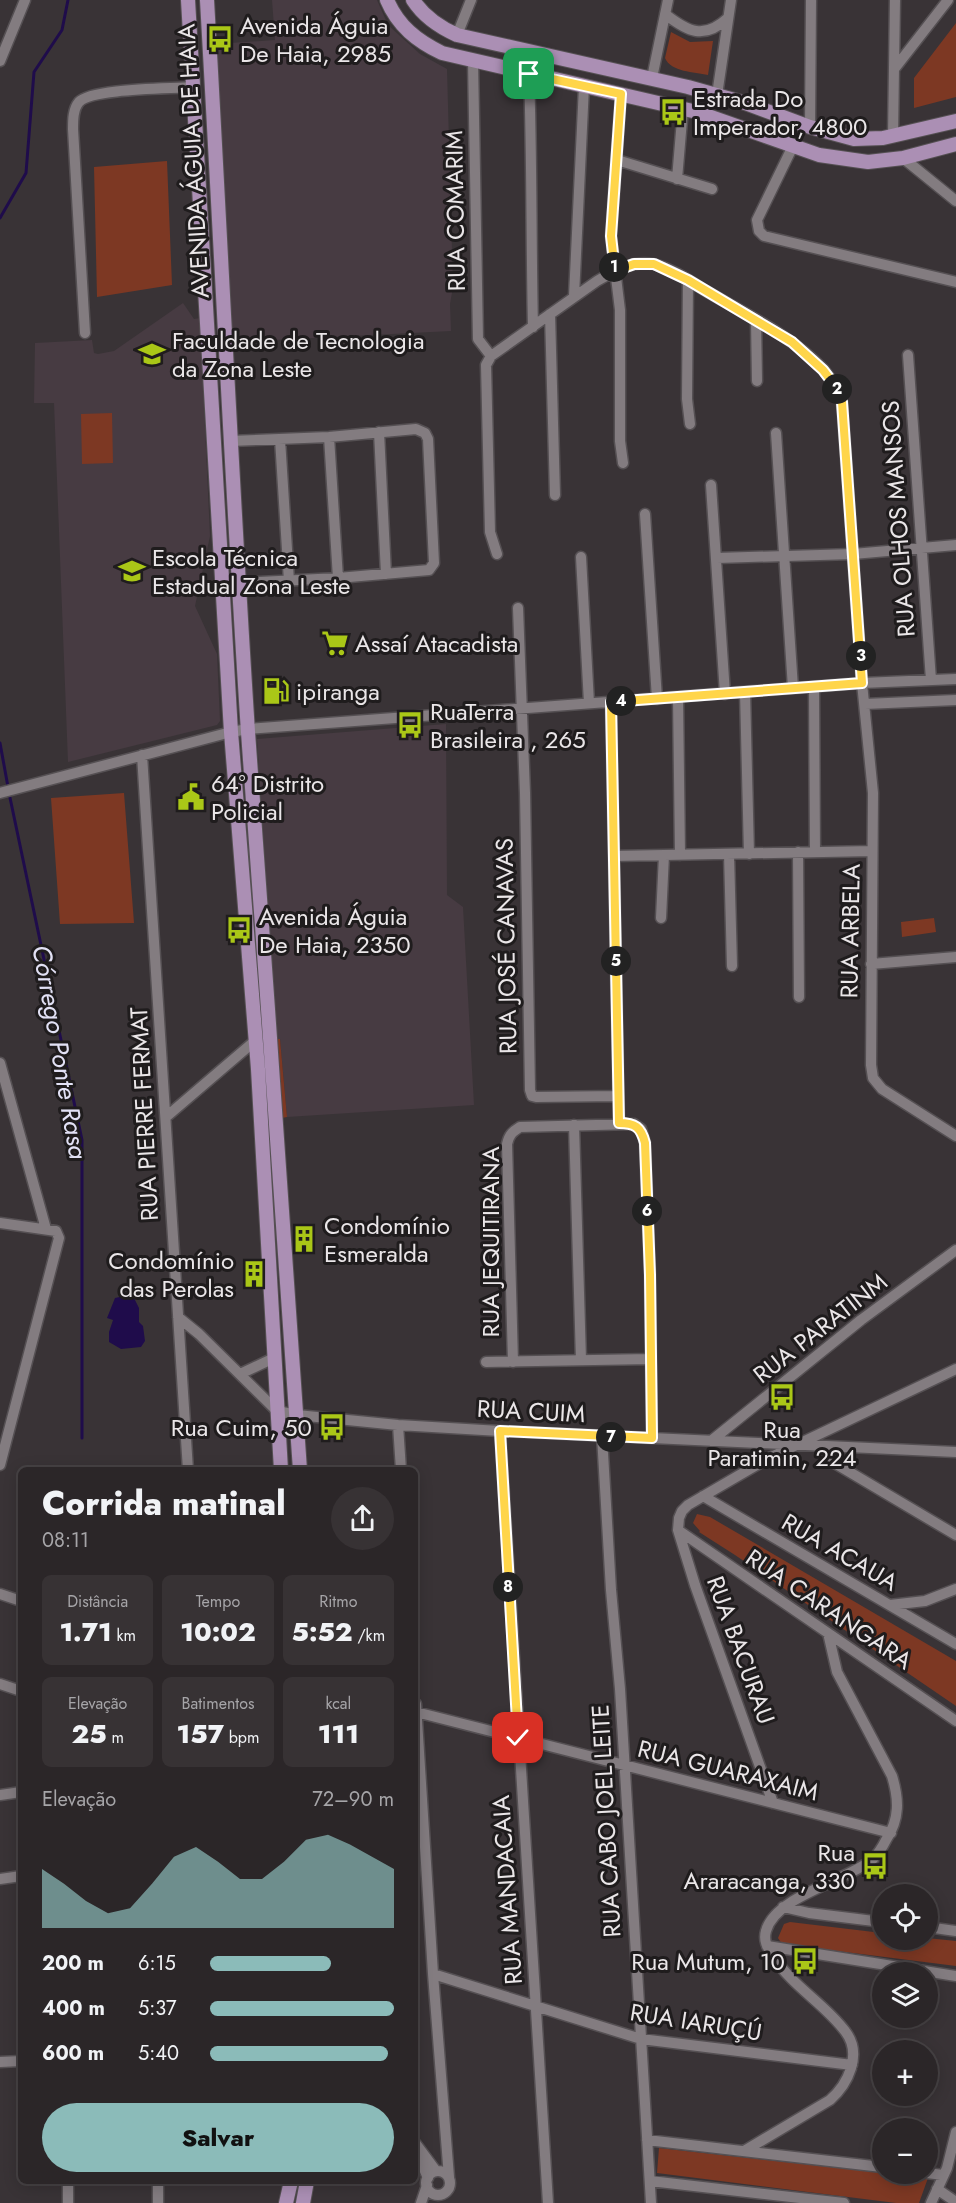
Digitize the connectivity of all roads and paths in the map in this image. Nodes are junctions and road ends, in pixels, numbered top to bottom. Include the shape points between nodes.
1 (25, 0) edge
2 (188, 0) edge
3 (207, 0) edge
4 (387, 0) edge
5 (413, 0) edge
6 (471, 0) edge
7 (668, 0) edge
8 (731, 0) edge
9 (811, 0) edge
10 (895, 0) edge
11 (948, 0) edge
12 (665, 14) junction
13 (728, 18) junction
14 (457, 35) junction
15 (0, 61) edge
16 (473, 61) junction
17 (895, 68) junction
18 (529, 74) junction
19 (652, 78) junction
20 (584, 86) junction
21 (193, 87) junction
22 (621, 94) junction
23 (717, 95) junction
24 (748, 105) junction
25 (682, 108) junction
26 (956, 121) edge
27 (741, 127) junction
28 (810, 127) junction
29 (893, 136) junction
30 (956, 144) edge
31 (794, 146) junction
32 (903, 158) junction
33 (616, 160) junction
34 (677, 179) junction
35 (712, 189) dead end
36 (956, 201) edge
37 (615, 271) junction
38 (688, 280) junction
39 (956, 282) edge
40 (574, 296) junction
41 (550, 314) junction
42 (756, 320) junction
43 (533, 327) junction
44 (85, 333) dead end
45 (908, 355) dead end
46 (491, 356) junction
47 (757, 381) dead end
48 (690, 424) dead end
49 (379, 432) junction
50 (776, 433) dead end
51 (329, 437) junction
52 (280, 439) junction
53 (230, 441) junction
54 (623, 463) dead end
55 (711, 485) dead end
56 (555, 495) dead end
57 (645, 514) dead end
58 (956, 545) edge
59 (920, 548) junction
60 (497, 554) dead end
61 (853, 554) junction
62 (785, 555) junction
63 (581, 557) dead end
64 (717, 558) junction
65 (386, 574) junction
66 (338, 578) junction
67 (289, 581) junction
68 (240, 583) junction
69 (518, 609) dead end
70 (956, 679) edge
71 (931, 680) junction
72 (862, 683) junction
73 (814, 687) junction
74 (793, 688) junction
75 (745, 692) junction
76 (725, 694) junction
77 (678, 697) junction
78 (657, 699) junction
79 (956, 700) edge
80 (611, 702) junction
81 (589, 703) junction
82 (865, 704) junction
83 (522, 708) junction
84 (248, 729) junction
85 (231, 732) junction
86 (142, 755) junction
87 (1, 792) edge
88 (872, 851) junction
89 (798, 852) junction
90 (815, 852) junction
91 (729, 854) junction
92 (749, 854) junction
93 (664, 855) junction
94 (680, 855) junction
95 (614, 856) junction
96 (661, 918) dead end
97 (956, 957) edge
98 (871, 964) junction
99 (732, 966) dead end
100 (799, 997) dead end
101 (256, 1040) junction
102 (0, 1063) edge
103 (258, 1076) junction
104 (274, 1083) junction
105 (618, 1096) junction
106 (166, 1117) junction
107 (619, 1123) junction
108 (574, 1125) junction
109 (956, 1136) edge
110 (0, 1223) edge
111 (46, 1229) junction
112 (956, 1250) edge
113 (178, 1317) junction
114 (274, 1358) junction
115 (651, 1359) junction
116 (581, 1360) junction
117 (486, 1362) dead end
118 (513, 1362) junction
119 (956, 1369) edge
120 (240, 1374) junction
121 (277, 1411) junction
122 (297, 1415) junction
123 (398, 1425) junction
124 (500, 1431) junction
125 (602, 1436) junction
126 (652, 1438) junction
127 (711, 1441) junction
128 (798, 1445) junction
129 (818, 1446) junction
130 (956, 1452) edge
131 (0, 1465) edge
132 (188, 1467) edge
133 (281, 1467) edge
134 (300, 1467) edge
135 (401, 1467) edge
136 (703, 1496) junction
137 (678, 1530) junction
138 (956, 1535) edge
139 (956, 1589) edge
140 (0, 1594) edge
141 (18, 1600) edge
142 (890, 1605) junction
143 (828, 1634) junction
144 (956, 1644) edge
145 (0, 1684) edge
146 (18, 1690) edge
147 (418, 1713) edge
148 (956, 1721) edge
149 (518, 1738) junction
150 (418, 1743) edge
151 (624, 1766) junction
152 (18, 1792) edge
153 (0, 1795) edge
154 (773, 1803) junction
155 (891, 1833) junction
156 (18, 1876) edge
157 (0, 1879) edge
158 (783, 1907) junction
159 (872, 1921) edge
160 (938, 1929) edge
161 (956, 1931) edge
162 (767, 1946) junction
163 (433, 1974) junction
164 (956, 1976) edge
165 (535, 2006) junction
166 (641, 2039) junction
167 (0, 2061) edge
168 (18, 2061) edge
169 (852, 2065) junction
170 (956, 2132) edge
171 (647, 2140) junction
172 (418, 2148) edge
173 (744, 2151) junction
174 (418, 2153) edge
175 (872, 2166) edge
176 (938, 2174) edge
177 (943, 2175) junction
178 (650, 2181) junction
179 (68, 2184) edge
180 (158, 2184) edge
181 (290, 2184) edge
182 (306, 2184) edge
183 (437, 2185) edge
184 (937, 2189) junction
185 (956, 2202) edge
186 (68, 2203) edge
187 (158, 2203) edge
188 (286, 2203) edge
189 (303, 2203) edge
190 (421, 2203) edge
191 (425, 2203) edge
192 (448, 2203) edge
193 (548, 2203) edge
194 (651, 2203) edge
195 (844, 2203) edge
196 (931, 2203) edge

1 - 15 street
2 - 21 main road, AVENIDA ÁGUIA DE HAIA
3 - 53 main road, AVENIDA ÁGUIA DE HAIA
4 - 16 main road via 412,36 442,53
5 - 14 main road via 429,19
6 - 14 street
7 - 12 street
8 - 13 street
9 - 28 street
10 - 17 street
11 - 17 street
12 - 13 street via 690,31 699,32 711,30
12 - 19 street
13 - 23 street
14 - 19 main road
16 - 18 main road
16 - 46 street, RUA COMARIM via 478,339
17 - 29 street
18 - 20 main road
18 - 43 street
19 - 23 main road
20 - 22 main road
20 - 40 street
21 - 44 street via 97,93 75,108
21 - 85 main road, AVENIDA ÁGUIA DE HAIA
22 - 25 main road
22 - 33 street
23 - 24 main road
24 - 27 main road
24 - 28 main road
25 - 27 main road
25 - 34 street
26 - 29 main road
27 - 31 main road
28 - 29 main road via 854,139
30 - 32 main road
31 - 32 main road via 846,160
31 - 39 street via 758,220 764,236
32 - 36 street
33 - 34 street
33 - 37 street via 611,236
34 - 35 street
37 - 38 street, RUA ARBELA via 634,264 654,264
37 - 40 street, RUA ARBELA
37 - 54 street via 620,310
38 - 42 street, RUA ARBELA
38 - 48 street
40 - 41 street, RUA ARBELA
41 - 43 street, RUA ARBELA
41 - 56 street
42 - 47 street
42 - 61 street, RUA ARBELA via 792,342 836,387 842,402
43 - 46 street, RUA ARBELA
45 - 59 street, RUA OLHOS MANSOS
46 - 60 street via 485,370 491,540
49 - 51 street
49 - 65 street
49 - 65 street via 416,429 428,438 434,563 429,570
50 - 62 street
51 - 52 street
51 - 66 street
52 - 53 street
52 - 67 street
53 - 68 main road, AVENIDA ÁGUIA DE HAIA
55 - 64 street
57 - 78 street
58 - 59 street
59 - 61 street
59 - 71 street, RUA OLHOS MANSOS
61 - 62 street
61 - 72 street, RUA ARBELA
62 - 64 street
62 - 74 street
63 - 81 street
64 - 76 street
65 - 66 street
66 - 67 street
67 - 68 street
68 - 84 main road, AVENIDA ÁGUIA DE HAIA
69 - 83 street
70 - 71 street
71 - 72 street
72 - 73 street
72 - 82 street, RUA ARBELA
73 - 74 street
73 - 90 street
74 - 75 street
75 - 76 street
75 - 92 street
76 - 77 street
77 - 78 street
77 - 94 street
78 - 80 street
79 - 82 street
80 - 81 street
80 - 95 street
81 - 83 street
82 - 88 street, RUA ARBELA via 873,793
83 - 84 street
83 - 105 street, RUA JOSÉ CANAVAS via 531,1093 536,1097
84 - 85 street
84 - 104 main road, AVENIDA ÁGUIA DE HAIA
85 - 86 street
85 - 101 main road, AVENIDA ÁGUIA DE HAIA
86 - 87 street
86 - 106 street, RUA PIERRE FERMAT
88 - 90 street
88 - 98 street, RUA ARBELA
89 - 90 street
89 - 92 street
89 - 100 street
91 - 92 street
91 - 94 street
91 - 99 street
93 - 94 street
93 - 95 street
93 - 96 street
95 - 105 street
97 - 98 street
98 - 109 street, RUA ARBELA via 873,1078 882,1089
101 - 103 main road, AVENIDA ÁGUIA DE HAIA
101 - 106 street
102 - 111 street
103 - 104 main road via 267,1073
103 - 114 main road, AVENIDA ÁGUIA DE HAIA
104 - 122 main road, AVENIDA ÁGUIA DE HAIA
105 - 107 street
106 - 113 street, RUA PIERRE FERMAT
107 - 108 street, RUA JEQUITIRANA
107 - 115 street via 638,1126 645,1143
108 - 116 street
108 - 118 street, RUA JEQUITIRANA via 519,1127 507,1144
110 - 111 street
111 - 131 street via 56,1231 59,1238
112 - 127 street, RUA PARATINM via 861,1320
113 - 120 street
113 - 132 street, RUA PIERRE FERMAT
114 - 120 street
114 - 121 main road, AVENIDA ÁGUIA DE HAIA
115 - 116 street
115 - 126 street
116 - 118 street
117 - 118 street
119 - 128 street
120 - 121 street
121 - 122 street, RUA CUIM
121 - 133 main road, AVENIDA ÁGUIA DE HAIA
122 - 123 street, RUA CUIM
122 - 134 main road, AVENIDA ÁGUIA DE HAIA
123 - 124 street, RUA CUIM
123 - 135 street
124 - 125 street, RUA CUIM
124 - 149 street, RUA MANDACAIA
125 - 126 street, RUA CUIM
125 - 151 street, RUA CABO JOEL LEITE
126 - 127 street, RUA CUIM
127 - 128 street, RUA CUIM
128 - 129 street, RUA CUIM
128 - 136 street
129 - 130 street, RUA CUIM
129 - 138 street via 836,1464
136 - 137 street, RUA BACURAU via 682,1511
136 - 142 street, RUA ACAUA
137 - 143 street, RUA CARANGARA
137 - 154 street, RUA BACURAU
139 - 142 street via 925,1601
140 - 141 street
142 - 144 street, RUA ACAUA
143 - 148 street, RUA CARANGARA
143 - 155 street via 837,1672 892,1776 899,1806
145 - 146 street
147 - 149 street, RUA GUARAXAIM
149 - 151 street, RUA GUARAXAIM
149 - 165 street, RUA MANDACAIA
150 - 163 street
151 - 154 street, RUA GUARAXAIM
151 - 166 street, RUA CABO JOEL LEITE
152 - 153 street
154 - 155 street, RUA GUARAXAIM
155 - 158 street via 874,1858
156 - 157 street
158 - 159 street
158 - 162 street via 766,1930
160 - 161 street
162 - 164 street
162 - 169 street via 791,1978 846,2032 852,2048
163 - 165 street, RUA IARUÇÚ
163 - 183 street via 447,2142
165 - 166 street, RUA IARUÇÚ
165 - 193 street, RUA MANDACAIA
166 - 169 street, RUA IARUÇÚ
166 - 171 street, RUA CABO JOEL LEITE
167 - 168 street
169 - 173 street via 844,2085 830,2100
170 - 177 street
171 - 173 street
171 - 178 street, RUA CABO JOEL LEITE
172 - 183 street
173 - 175 street
174 - 183 street
176 - 177 street
177 - 184 street
178 - 194 street, RUA CABO JOEL LEITE
178 - 195 street
179 - 186 street
180 - 187 street
181 - 188 main road
182 - 189 main road
183 - 190 street
183 - 191 street
183 - 192 street
184 - 185 street
184 - 196 street

